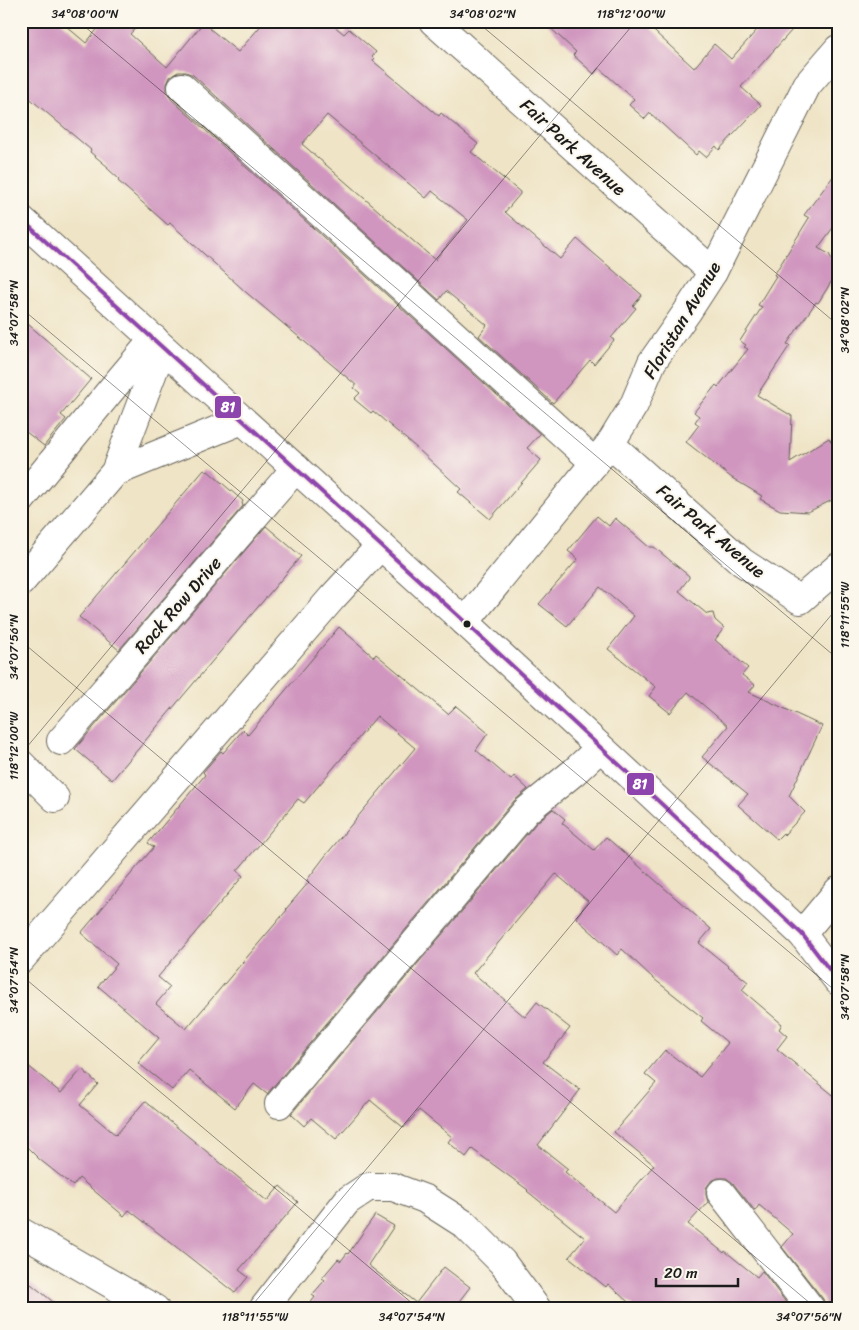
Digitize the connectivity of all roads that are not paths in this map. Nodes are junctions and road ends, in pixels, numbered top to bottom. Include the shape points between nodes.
1 (433, 21) edge
2 (838, 49) edge
3 (182, 87) dead end
4 (21, 219) edge
5 (713, 272) junction
6 (158, 344) junction
7 (242, 420) junction
8 (603, 454) junction
9 (296, 468) junction
10 (115, 472) junction
11 (21, 500) edge
12 (380, 546) junction
13 (838, 567) edge
14 (21, 582) edge
15 (465, 622) junction
16 (61, 741) dead end
17 (600, 748) junction
18 (21, 764) edge
19 (55, 798) dead end
20 (838, 891) edge
21 (802, 934) junction
22 (21, 958) edge
23 (838, 981) edge
24 (280, 1104) dead end
25 (721, 1193) dead end
26 (21, 1232) edge
27 (155, 1309) edge
28 (262, 1309) edge
29 (537, 1309) edge
30 (811, 1309) edge

1 - 5 street, Fair Park Avenue
2 - 5 street, Floristan Avenue via 807,85
3 - 8 street
4 - 6 street
5 - 8 street, Floristan Avenue via 652,362 634,405
6 - 7 street
6 - 10 street
6 - 11 street via 110,390
7 - 9 street
7 - 10 street
8 - 13 street, Fair Park Avenue via 742,562 800,600
8 - 15 street, Floristan Avenue
9 - 12 street
9 - 16 street, Rock Row Drive
10 - 14 street
12 - 15 street
12 - 22 street
15 - 17 street
17 - 21 street
17 - 24 street via 526,811
18 - 19 street
20 - 21 street
21 - 23 street
25 - 30 street
26 - 27 street
28 - 29 street via 347,1201 368,1187 393,1187 425,1199 464,1224 502,1262

